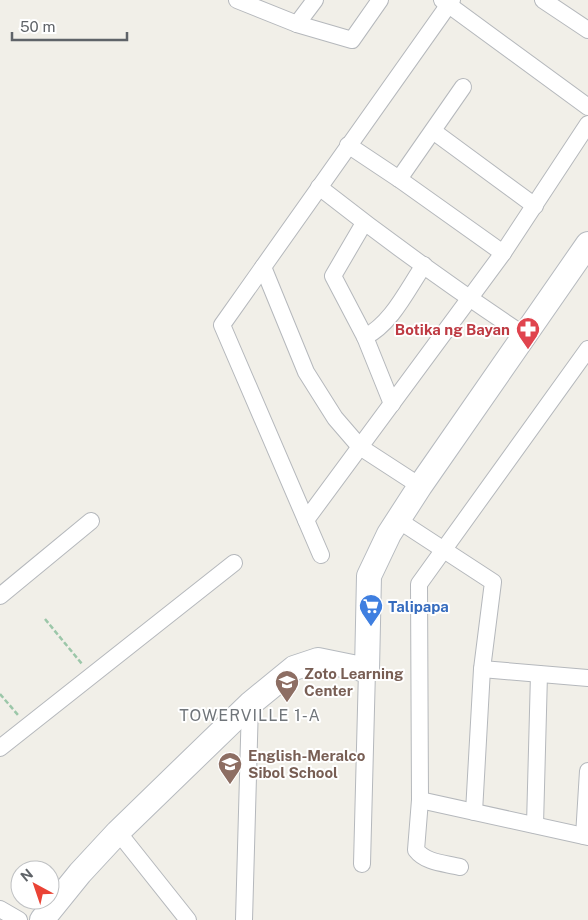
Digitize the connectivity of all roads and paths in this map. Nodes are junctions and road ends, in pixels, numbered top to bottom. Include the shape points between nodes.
1 (237, 0) edge
2 (315, 0) edge
3 (380, 0) edge
4 (543, 0) edge
5 (448, 2) edge
6 (297, 24) junction
7 (588, 30) edge
8 (463, 87) dead end
9 (588, 107) edge
10 (588, 124) edge
11 (433, 131) junction
12 (348, 145) junction
13 (399, 179) junction
14 (318, 187) junction
15 (535, 206) junction
16 (364, 223) junction
17 (588, 244) edge
18 (503, 252) junction
19 (424, 265) junction
20 (263, 267) junction
21 (470, 299) junction
22 (524, 335) junction
23 (365, 337) junction
24 (588, 349) edge
25 (392, 404) junction
26 (360, 447) junction
27 (420, 486) junction
28 (306, 520) junction
29 (398, 520) junction
30 (91, 521) dead end
31 (444, 549) junction
32 (321, 556) dead end
33 (234, 563) dead end
34 (0, 596) edge
35 (45, 619) dead end
36 (482, 669) junction
37 (367, 670) junction
38 (539, 674) junction
39 (90, 675) junction
40 (588, 678) edge
41 (0, 694) edge
42 (250, 704) junction
43 (28, 726) junction
44 (0, 748) edge
45 (588, 771) edge
46 (420, 800) junction
47 (474, 812) junction
48 (534, 825) junction
49 (118, 832) junction
50 (586, 837) edge
51 (362, 864) dead end
52 (460, 867) dead end
53 (0, 909) edge
54 (19, 920) edge
55 (42, 920) edge
56 (188, 920) edge
57 (244, 920) edge

1 - 6 street
2 - 6 street
3 - 6 street via 352,40
4 - 7 street
5 - 9 street
5 - 12 street
8 - 11 street
10 - 15 street
11 - 13 street
11 - 15 street
12 - 13 street
12 - 14 street
13 - 18 street
14 - 16 street
14 - 20 street
15 - 18 street
16 - 19 street
16 - 23 street via 333,276
17 - 22 street
18 - 21 street
19 - 21 street
19 - 23 street via 378,331
20 - 26 street via 306,372 335,418
20 - 28 street via 222,325
21 - 22 street
21 - 25 street
22 - 27 street
23 - 25 street
24 - 31 street
25 - 26 street
26 - 27 street
26 - 28 street
27 - 29 street
28 - 32 street
29 - 31 street
29 - 37 street via 369,576
30 - 34 street
31 - 36 street via 493,582
31 - 46 street via 419,584
33 - 39 street
35 - 39 path
36 - 38 street
36 - 47 street
37 - 42 street via 318,660 294,668
37 - 51 street
38 - 40 street
38 - 48 street
39 - 43 street
41 - 43 path
42 - 49 street
42 - 57 street
43 - 44 street
45 - 50 street
46 - 47 street
46 - 52 street via 416,850 428,860
47 - 48 street
48 - 50 street
49 - 55 street via 80,872
49 - 56 street
53 - 54 street

